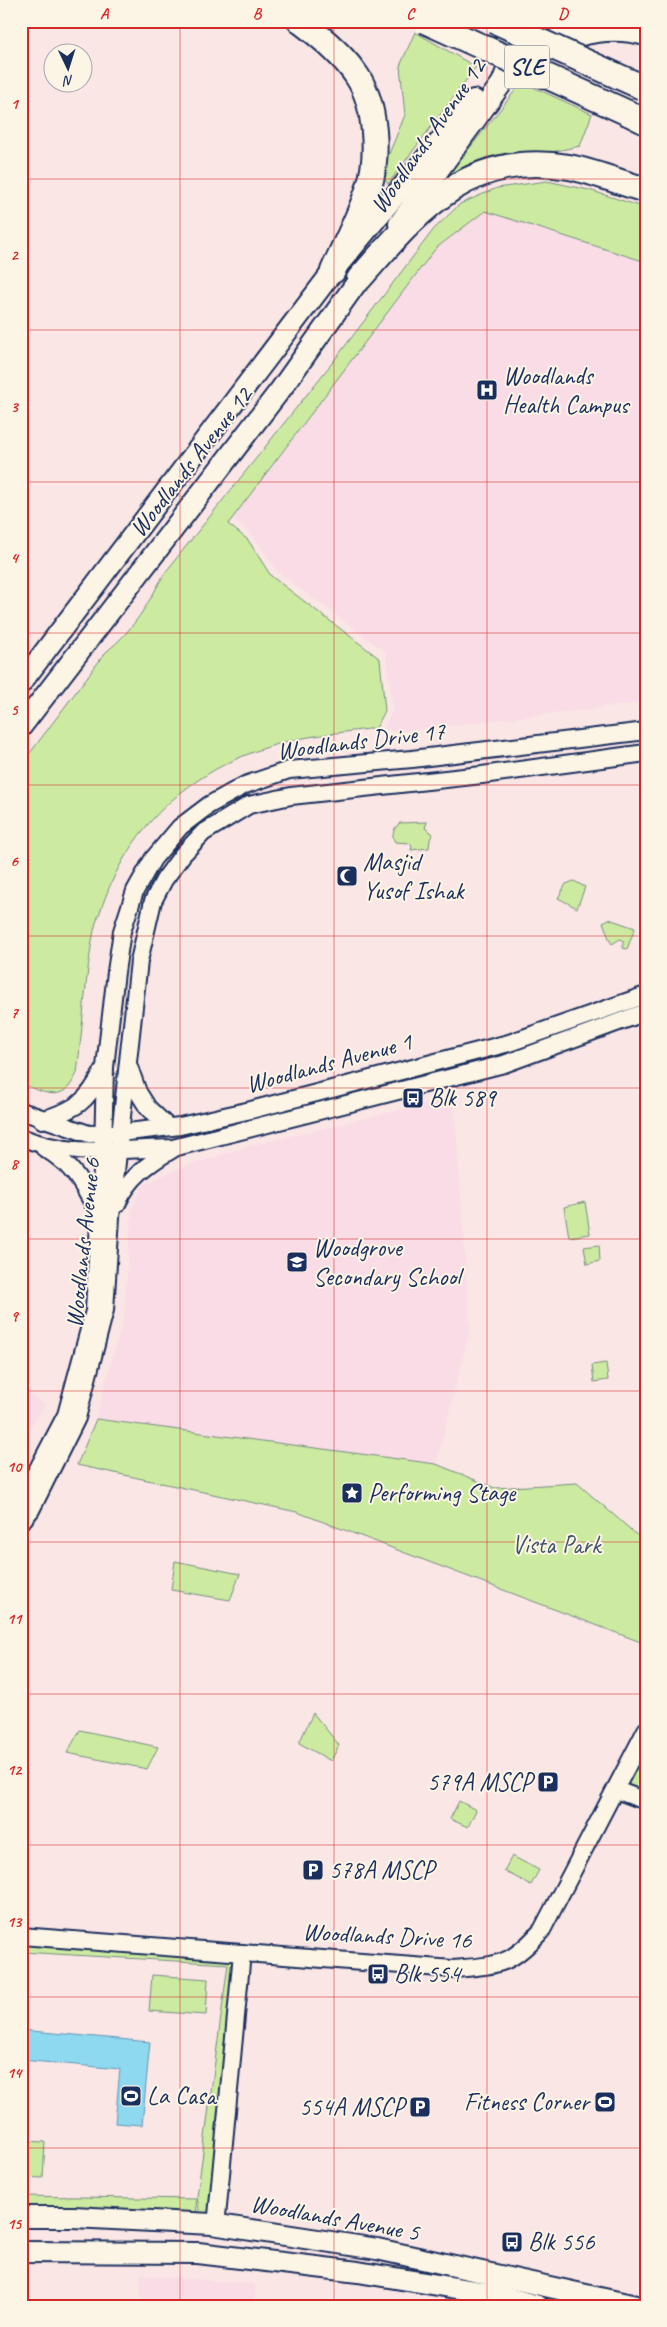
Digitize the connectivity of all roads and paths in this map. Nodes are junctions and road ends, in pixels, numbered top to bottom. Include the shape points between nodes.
1 (300, 21) edge
2 (425, 21) edge
3 (495, 21) edge
4 (508, 21) edge
5 (646, 33) edge
6 (510, 62) junction
7 (644, 88) edge
8 (637, 118) edge
9 (646, 190) edge
10 (333, 271) junction
11 (360, 279) junction
12 (21, 684) edge
13 (21, 727) edge
14 (646, 731) edge
15 (646, 753) edge
16 (646, 996) edge
17 (646, 1012) edge
18 (127, 1062) junction
19 (105, 1067) junction
20 (327, 1091) junction
21 (376, 1097) junction
22 (21, 1112) edge
23 (42, 1120) junction
24 (168, 1127) junction
25 (112, 1134) junction
26 (21, 1137) edge
27 (38, 1144) junction
28 (173, 1148) junction
29 (110, 1152) junction
30 (105, 1216) junction
31 (21, 1501) edge
32 (21, 1522) edge
33 (646, 1730) edge
34 (616, 1790) junction
35 (646, 1801) edge
36 (21, 1936) edge
37 (242, 1953) junction
38 (21, 2217) edge
39 (73, 2217) junction
40 (212, 2224) junction
41 (21, 2252) edge
42 (152, 2252) junction
43 (637, 2305) edge
44 (538, 2306) edge

1 - 10 highway via 358,77 369,105 374,131 370,186
2 - 8 highway, SLE, bridge
3 - 7 highway, SLE, bridge
4 - 6 highway
5 - 6 highway via 602,28 592,30 562,39
6 - 10 main road, Woodlands Avenue 12 via 491,79
6 - 11 main road, Woodlands Avenue 12 via 502,83
9 - 11 highway via 570,168 534,164 497,168 467,179 415,217
10 - 12 main road, Woodlands Avenue 12
11 - 13 main road, Woodlands Avenue 12 via 281,389
14 - 19 street, Woodlands Drive 17 via 289,770 245,786 209,805 180,827 144,872 135,891 122,931
15 - 18 street, Woodlands Drive 17 via 248,804 203,833 183,854 153,901 139,961
16 - 20 street, Woodlands Avenue 1 via 509,1044
17 - 21 street, Woodlands Avenue 1 via 504,1064
18 - 24 street via 148,1108
18 - 25 street, Woodlands Drive 17
19 - 23 street via 94,1089 81,1104 69,1112
19 - 25 street, Woodlands Drive 17
20 - 21 street via 340,1097
20 - 24 street, Woodlands Avenue 1
21 - 28 street, Woodlands Avenue 1
22 - 23 street, Woodlands Avenue 1
23 - 25 street, Woodlands Avenue 1 via 89,1134
24 - 25 street, Woodlands Avenue 1
25 - 29 street, Woodlands Avenue 6
26 - 27 street, Woodlands Avenue 1
27 - 29 street, Woodlands Avenue 1
27 - 30 street via 60,1157 76,1174
28 - 29 street, Woodlands Avenue 1
28 - 30 street via 136,1174
29 - 30 street, Woodlands Avenue 6
30 - 31 street, Woodlands Avenue 6 via 94,1310 66,1415
30 - 32 street, Woodlands Avenue 6 via 105,1310 77,1418 31,1510
33 - 34 street, Woodlands Drive 16
34 - 35 street
34 - 37 street, Woodlands Drive 16 via 542,1930 523,1952 508,1960 490,1966 453,1969
36 - 37 street, Woodlands Drive 16
37 - 40 street via 216,2216
38 - 39 main road, Woodlands Avenue 5
39 - 40 main road, Woodlands Avenue 5
39 - 42 main road via 91,2229 150,2233 155,2237
40 - 43 main road, Woodlands Avenue 5 via 377,2249
41 - 42 main road, Woodlands Avenue 5
42 - 44 main road, Woodlands Avenue 5 via 198,2253 358,2272 493,2294

